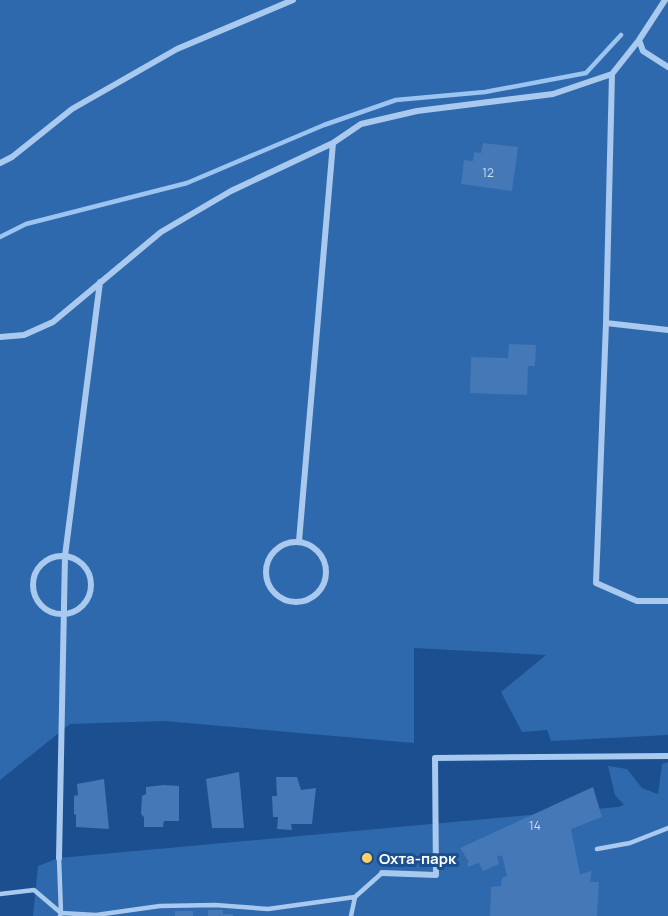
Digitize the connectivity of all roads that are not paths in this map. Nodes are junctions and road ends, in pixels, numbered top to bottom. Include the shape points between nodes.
1 (293, 0) edge
2 (665, 0) edge
3 (639, 40) junction
4 (668, 67) edge
5 (612, 74) junction
6 (333, 143) junction
7 (0, 163) edge
8 (100, 282) junction
9 (606, 323) junction
10 (668, 330) edge
11 (0, 337) edge
12 (298, 541) junction
13 (65, 556) junction
14 (668, 601) edge
15 (64, 614) junction
16 (668, 756) edge
17 (668, 828) edge
18 (597, 849) dead end
19 (59, 858) joint
20 (382, 873) joint
21 (0, 894) edge
22 (355, 897) junction
23 (60, 915) edge
24 (351, 916) edge

1 - 7 street via 177,49 72,109
2 - 3 street
3 - 4 street via 643,51
3 - 5 street
5 - 6 street via 553,94 417,111 361,124
5 - 9 street
6 - 8 street via 231,191 161,232
6 - 12 street
8 - 11 street via 52,322 24,335
8 - 13 street
9 - 10 street
9 - 14 street via 596,583 637,601
12 - 12 street via 283,544 271,555 265,570 273,592 294,603 309,600 321,590 327,574 324,559 314,547
13 - 15 street
13 - 15 street via 84,564 92,581 88,600 75,613
13 - 15 street via 48,558 35,571 32,589 40,606 56,615
15 - 19 street
16 - 20 street via 435,758 435,875
17 - 18 lane via 630,843
19 - 23 lane
20 - 22 lane
21 - 23 lane via 34,890
22 - 23 lane via 268,909 160,906 96,915
22 - 24 lane

